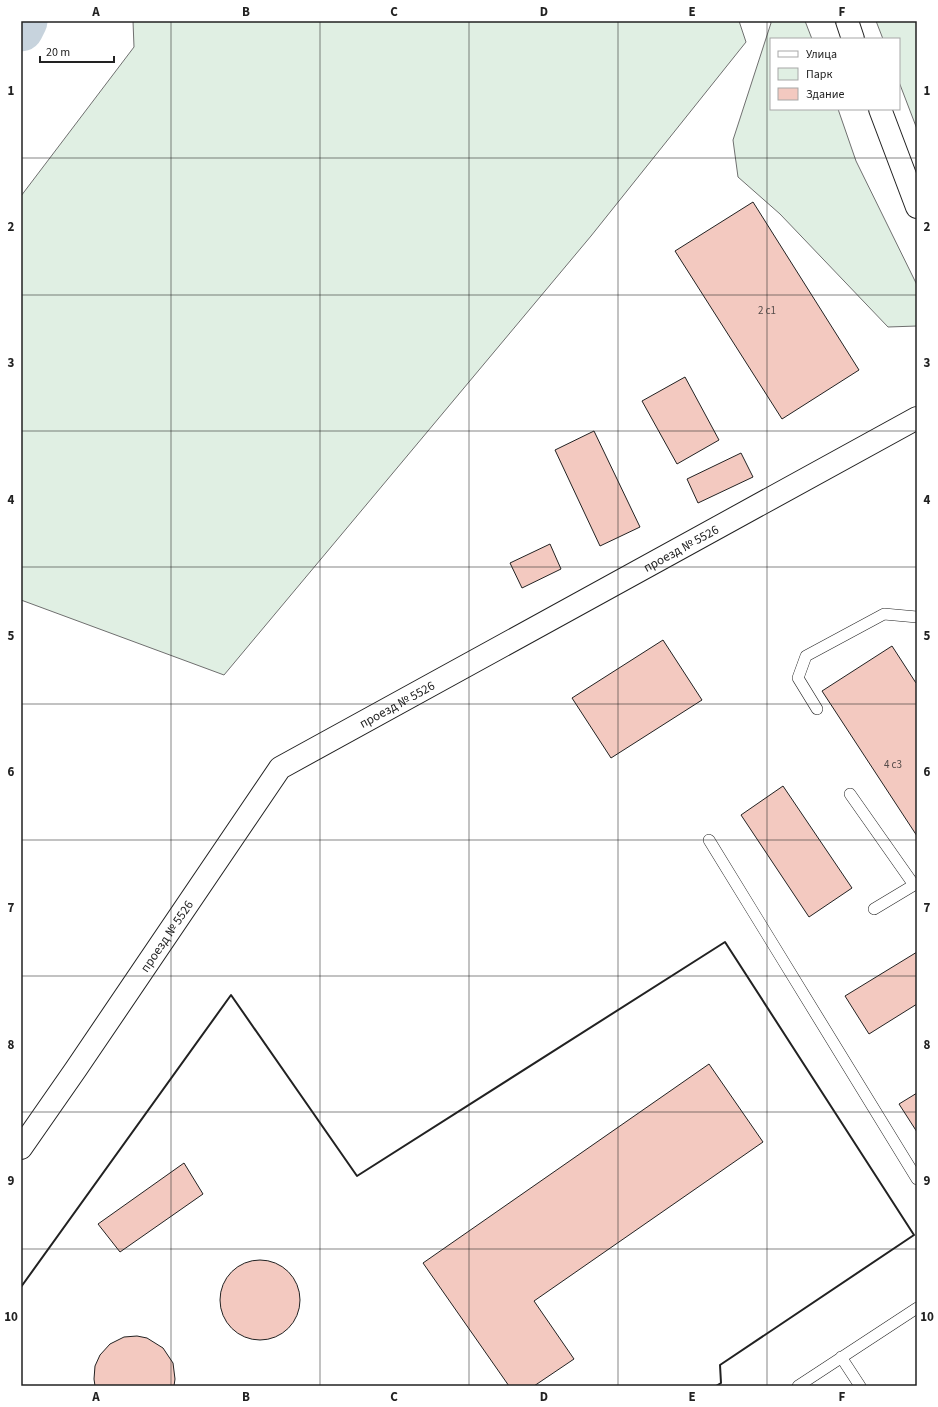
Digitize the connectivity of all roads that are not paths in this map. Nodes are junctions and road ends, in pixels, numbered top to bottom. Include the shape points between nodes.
1 (846, 21) edge
2 (853, 38) edge
3 (880, 110) edge
4 (917, 207) edge
5 (917, 418) edge
6 (917, 617) edge
7 (817, 709) dead end
8 (850, 794) dead end
9 (709, 840) dead end
10 (915, 885) edge
11 (874, 909) dead end
12 (21, 1148) edge
13 (917, 1179) edge
14 (917, 1308) edge
15 (841, 1357) junction
16 (798, 1386) edge
17 (860, 1386) edge

1 - 2 street
3 - 4 street
5 - 12 street, проезд № 5526 via 280,768
6 - 7 lane via 884,614 806,656 798,678
8 - 10 lane
9 - 13 lane
10 - 11 lane
14 - 15 lane
15 - 16 lane
15 - 17 lane

